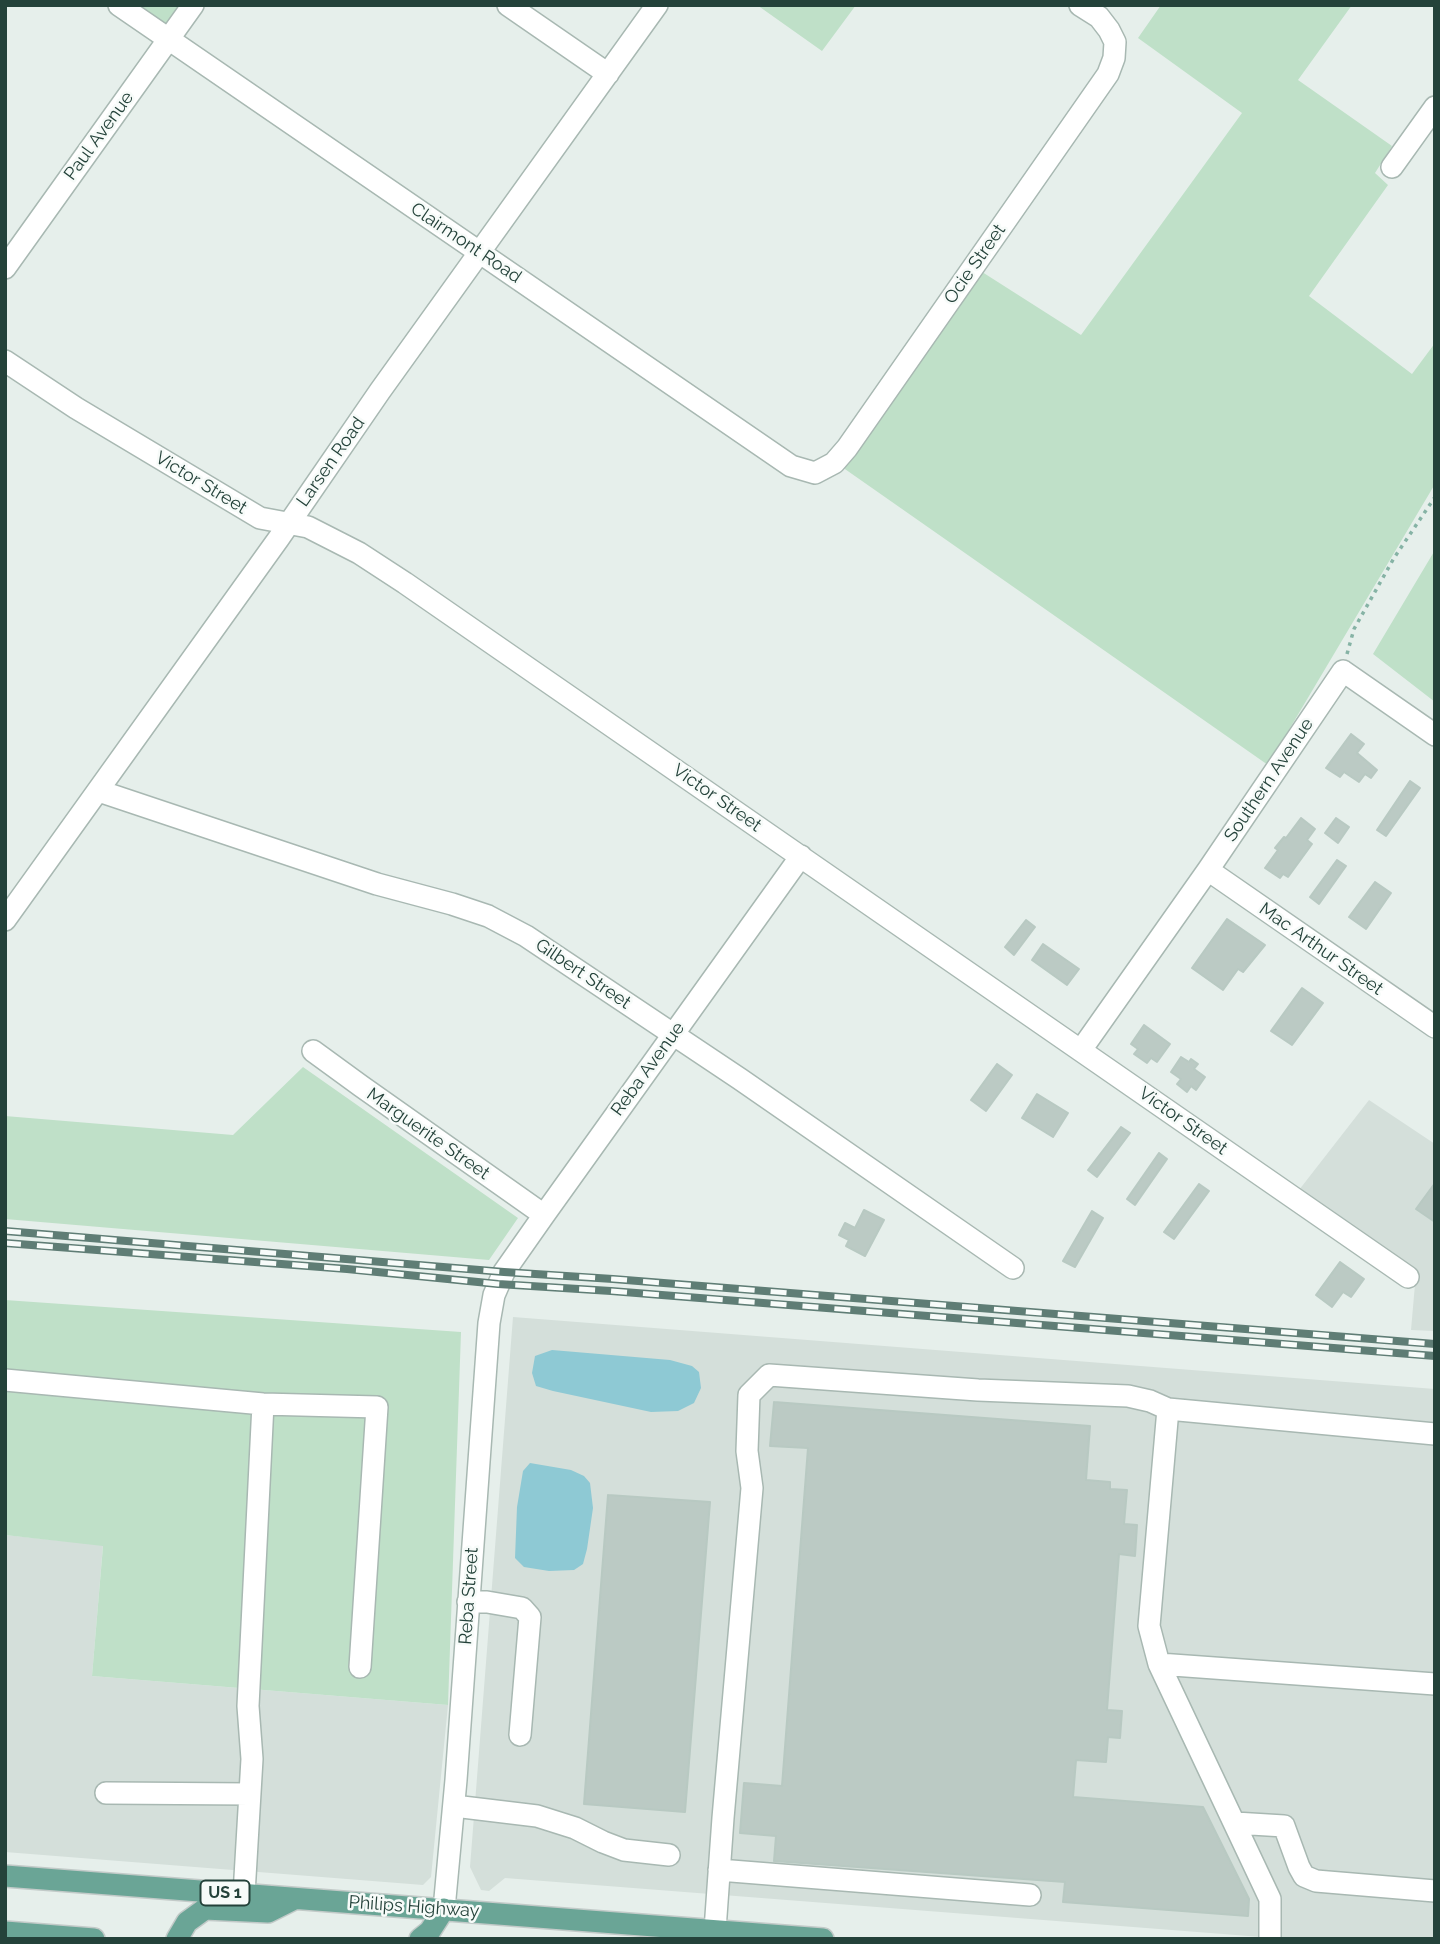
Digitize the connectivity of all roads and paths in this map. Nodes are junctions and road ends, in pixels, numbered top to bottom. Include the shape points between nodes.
1 (119, 5) edge
2 (193, 5) edge
3 (508, 5) edge
4 (657, 5) edge
5 (1080, 5) edge
6 (169, 39) junction
7 (608, 74) junction
8 (1435, 107) edge
9 (1392, 167) dead end
10 (481, 253) junction
11 (5, 268) edge
12 (5, 361) edge
13 (815, 473) joint
14 (1435, 497) edge
15 (289, 522) junction
16 (1343, 671) junction
17 (1435, 735) edge
18 (100, 791) junction
19 (801, 856) junction
20 (1208, 870) junction
21 (5, 920) edge
22 (1435, 1027) edge
23 (672, 1034) junction
24 (1081, 1050) junction
25 (313, 1051) dead end
26 (544, 1215) junction
27 (1013, 1268) dead end
28 (1408, 1277) dead end
29 (498, 1284) joint
30 (5, 1380) edge
31 (263, 1404) junction
32 (1168, 1409) junction
33 (1435, 1434) edge
34 (468, 1602) junction
35 (1159, 1664) junction
36 (359, 1667) dead end
37 (1435, 1684) edge
38 (520, 1735) dead end
39 (106, 1793) dead end
40 (250, 1794) junction
41 (454, 1805) junction
42 (1234, 1823) junction
43 (669, 1855) dead end
44 (719, 1870) junction
45 (5, 1875) edge
46 (1435, 1891) edge
47 (244, 1894) junction
48 (1030, 1895) dead end
49 (296, 1898) junction
50 (444, 1909) junction
51 (715, 1930) junction
52 (5, 1932) edge
53 (94, 1939) edge
54 (177, 1939) edge
55 (420, 1939) edge
56 (822, 1939) edge
57 (1270, 1939) edge

1 - 6 street, Clairmont Road
2 - 6 street, Paul Avenue
3 - 7 street
4 - 7 street, Larsen Road
5 - 13 street, Ocie Street via 1099,17 1115,42 1108,74 847,448 834,463
6 - 10 street, Clairmont Road
6 - 11 street, Paul Avenue
7 - 10 street, Larsen Road
8 - 9 street
10 - 13 street, Clairmont Road via 791,467
10 - 15 street, Larsen Road
12 - 15 street, Victor Street via 260,518
14 - 16 path via 1354,628
15 - 18 street, Larsen Road
15 - 19 street, Victor Street via 359,553 405,583
16 - 17 street
16 - 20 street, Southern Avenue
18 - 21 street, Larsen Road
18 - 23 street, Gilbert Street via 377,884 488,916 526,936
19 - 23 street, Reba Avenue
19 - 24 street, Victor Street
20 - 22 street, Mac Arthur Street
20 - 24 street, Southern Avenue
23 - 26 street, Reba Avenue
23 - 27 street, Gilbert Street
24 - 28 street, Victor Street
25 - 26 street, Marguerite Street
26 - 29 street, Reba Avenue
29 - 34 street, Reba Street via 489,1322
30 - 31 street
31 - 36 street via 377,1407
31 - 40 street via 248,1706
32 - 33 street
32 - 35 street via 1149,1626
32 - 44 street via 1128,1396 769,1375 750,1395 747,1451 752,1488
34 - 38 street via 522,1608 530,1617
34 - 41 street, Reba Street
35 - 37 street
35 - 42 street
39 - 40 street
40 - 47 street
41 - 43 street via 537,1816 624,1850
41 - 50 street, Reba Street
42 - 46 street via 1284,1826 1298,1867 1316,1881
42 - 57 street via 1270,1899
44 - 48 street
44 - 51 street
45 - 47 main road, Philips Highway / US 1
47 - 49 main road, Philips Highway / US 1
49 - 50 main road, Philips Highway / US 1
49 - 54 main road via 268,1912 205,1909 187,1922
50 - 51 main road, Philips Highway / US 1
50 - 55 main road
51 - 56 main road, Philips Highway / US 1
52 - 53 main road

